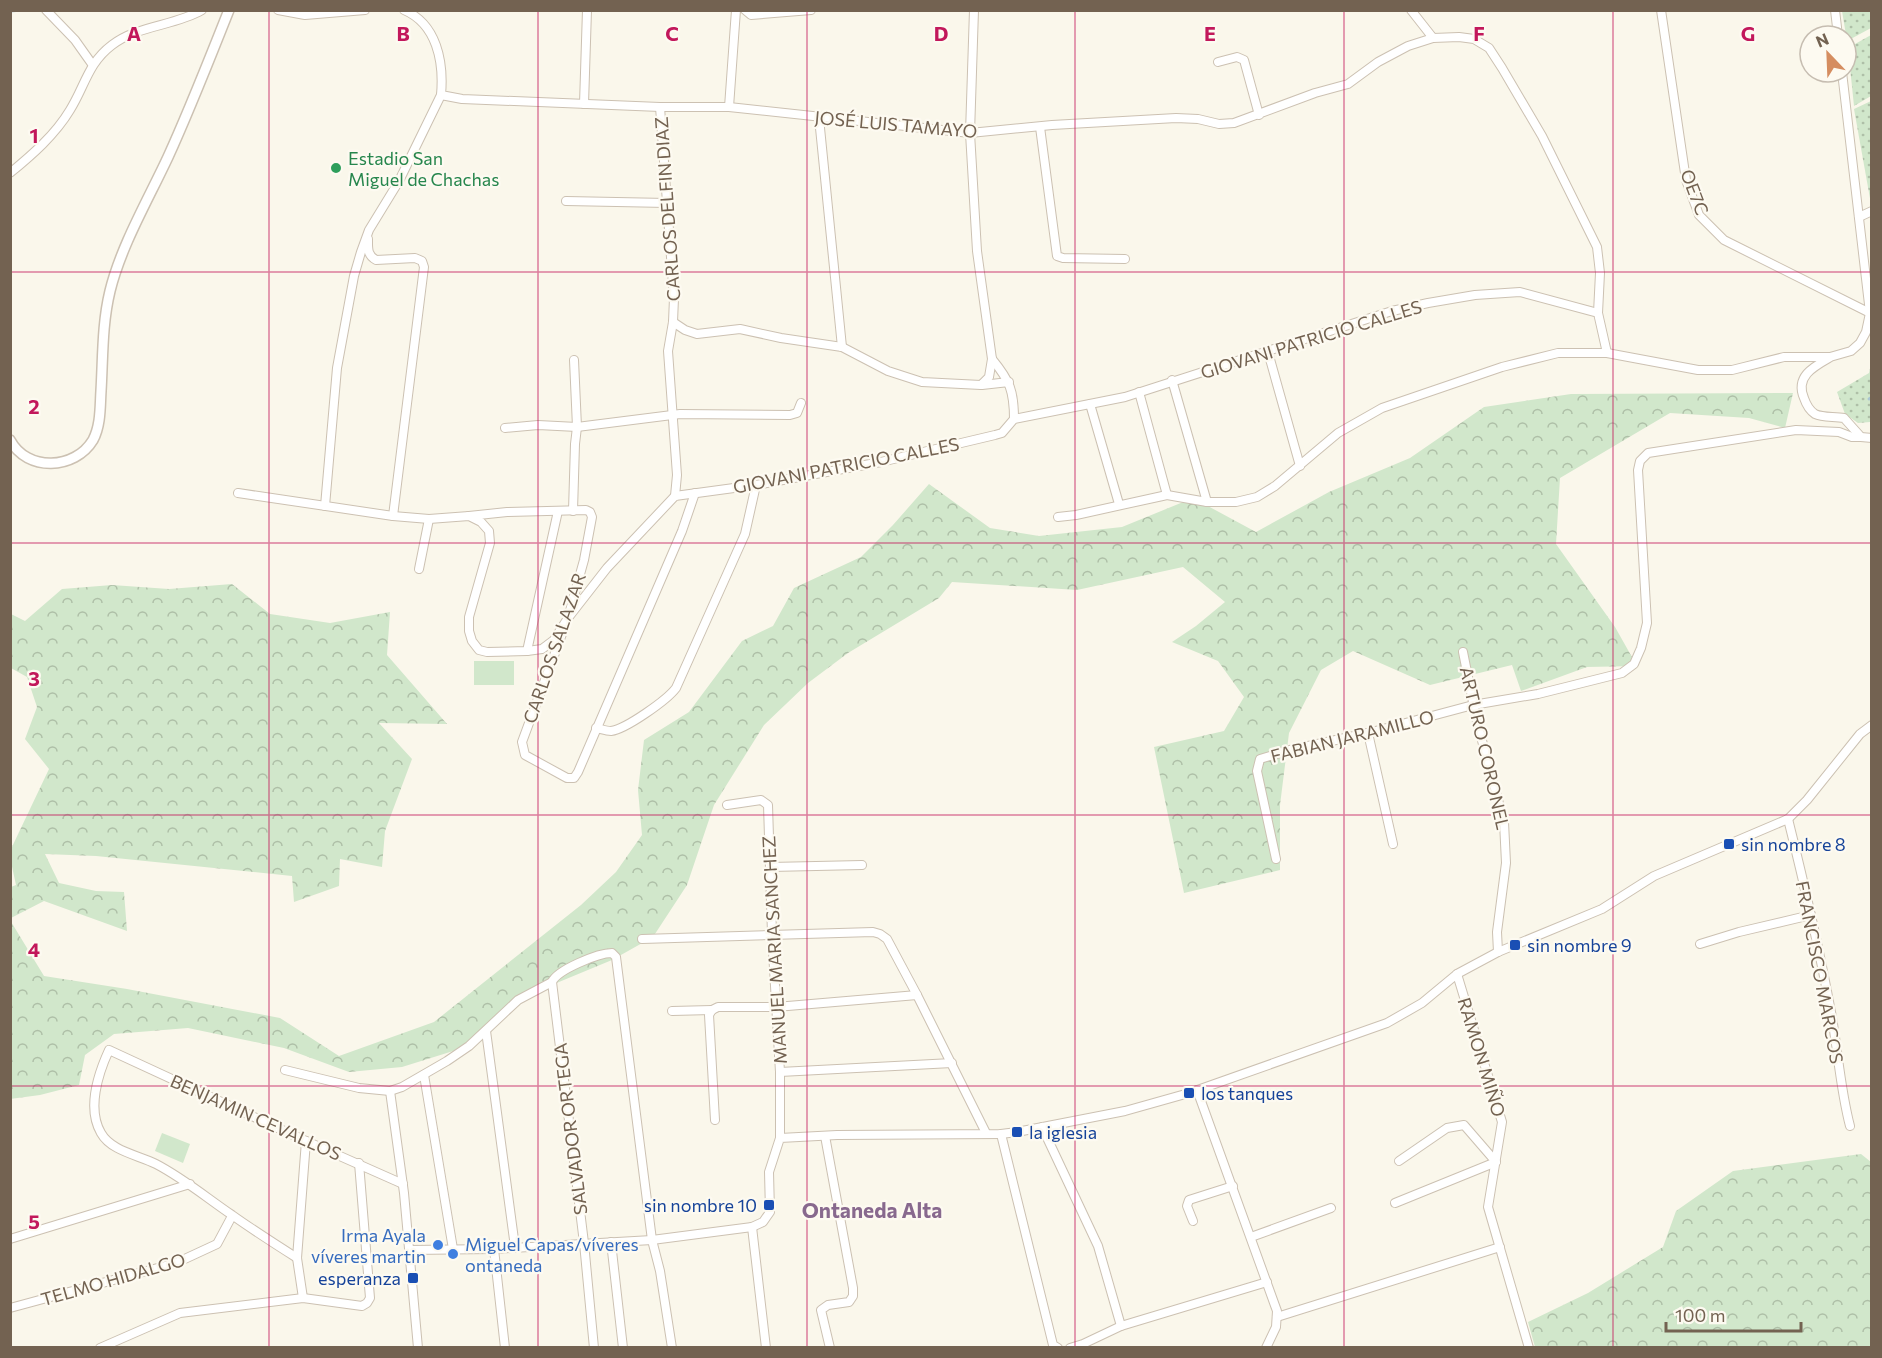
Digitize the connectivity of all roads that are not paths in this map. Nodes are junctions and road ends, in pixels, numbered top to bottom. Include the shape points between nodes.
1 (46, 10) edge
2 (202, 10) edge
3 (229, 10) edge
4 (278, 10) edge
5 (365, 10) edge
6 (404, 10) edge
7 (587, 10) edge
8 (735, 10) edge
9 (745, 10) edge
10 (812, 10) edge
11 (974, 10) edge
12 (1411, 10) edge
13 (1661, 10) edge
14 (1432, 38) junction
15 (1218, 62) dead end
16 (92, 64) junction
17 (1843, 84) edge
18 (441, 95) junction
19 (584, 104) junction
20 (660, 107) junction
21 (729, 107) junction
22 (1259, 115) junction
23 (819, 118) junction
24 (1040, 127) junction
25 (970, 133) junction
26 (10, 173) edge
27 (566, 201) dead end
28 (667, 203) junction
29 (1872, 211) edge
30 (1859, 217) junction
31 (369, 230) junction
32 (1125, 259) dead end
33 (1598, 313) junction
34 (1870, 313) edge
35 (673, 322) junction
36 (842, 347) junction
37 (1268, 352) junction
38 (1607, 353) junction
39 (1830, 357) junction
40 (992, 359) junction
41 (574, 360) dead end
42 (1172, 380) junction
43 (1009, 381) junction
44 (981, 385) junction
45 (1139, 392) junction
46 (801, 404) dead end
47 (1090, 404) junction
48 (674, 416) junction
49 (1014, 419) junction
50 (577, 427) junction
51 (505, 428) dead end
52 (1861, 437) junction
53 (1872, 438) edge
54 (10, 440) edge
55 (1300, 466) junction
56 (756, 485) junction
57 (238, 493) dead end
58 (695, 493) junction
59 (1167, 495) junction
60 (675, 496) junction
61 (1207, 502) junction
62 (1119, 504) junction
63 (325, 506) junction
64 (558, 511) junction
65 (573, 511) junction
66 (393, 516) junction
67 (469, 516) junction
68 (1058, 517) dead end
69 (429, 519) junction
70 (419, 569) dead end
71 (568, 618) junction
72 (527, 651) junction
73 (1463, 652) dead end
74 (1473, 705) junction
75 (1872, 725) edge
76 (596, 728) junction
77 (1368, 734) junction
78 (727, 805) dead end
79 (1788, 819) junction
80 (1393, 844) dead end
81 (1276, 859) dead end
82 (861, 865) dead end
83 (770, 867) junction
84 (1811, 915) junction
85 (772, 934) junction
86 (642, 939) dead end
87 (1700, 944) dead end
88 (1498, 952) junction
89 (1457, 974) junction
90 (552, 982) junction
91 (917, 995) junction
92 (776, 1007) junction
93 (672, 1011) dead end
94 (710, 1012) junction
95 (486, 1030) junction
96 (952, 1063) junction
97 (285, 1070) dead end
98 (780, 1072) junction
99 (424, 1075) junction
100 (1197, 1090) junction
101 (390, 1091) junction
102 (715, 1120) dead end
103 (1850, 1126) dead end
104 (1042, 1127) junction
105 (986, 1133) junction
106 (1001, 1134) junction
107 (825, 1136) junction
108 (780, 1138) junction
109 (306, 1141) junction
110 (1399, 1161) dead end
111 (1496, 1162) junction
112 (359, 1163) junction
113 (190, 1184) junction
114 (403, 1184) junction
115 (1233, 1186) junction
116 (1395, 1203) dead end
117 (1331, 1208) dead end
118 (232, 1216) junction
119 (1193, 1221) dead end
120 (752, 1227) junction
121 (1251, 1237) junction
122 (10, 1239) edge
123 (652, 1240) junction
124 (611, 1242) junction
125 (584, 1243) junction
126 (515, 1247) junction
127 (1500, 1247) junction
128 (453, 1249) junction
129 (494, 1249) junction
130 (410, 1250) junction
131 (297, 1258) junction
132 (1267, 1282) junction
133 (303, 1298) junction
134 (10, 1308) edge
135 (1277, 1317) junction
136 (1121, 1326) junction
137 (100, 1347) edge
138 (418, 1347) edge
139 (505, 1347) edge
140 (594, 1347) edge
141 (623, 1347) edge
142 (672, 1347) edge
143 (766, 1347) edge
144 (830, 1347) edge
145 (1058, 1347) edge
146 (1070, 1347) edge
147 (1266, 1347) edge
148 (1530, 1347) edge

1 - 16 street
2 - 16 street via 189,18 127,37
3 - 54 street via 110,290 100,416 93,440 71,459 52,463 36,463 26,458
4 - 5 street via 305,15
6 - 18 street via 432,32 440,64
7 - 19 street
8 - 21 street
9 - 10 street via 751,15
11 - 25 street
12 - 14 street
13 - 34 street, OE7C via 1686,180 1699,215 1724,240
14 - 22 street, JOSÉ LUIS TAMAYO via 1378,62 1348,84
14 - 33 street, JOSÉ LUIS TAMAYO via 1474,39 1489,48 1502,68 1542,136 1597,247
15 - 22 street via 1237,57 1244,60
16 - 26 street via 70,110 39,149
17 - 30 street
18 - 19 street, JOSÉ LUIS TAMAYO
18 - 31 street via 399,181
19 - 20 street, JOSÉ LUIS TAMAYO
20 - 21 street, JOSÉ LUIS TAMAYO
20 - 28 street, CARLOS DELFIN DIAZ
21 - 23 street, JOSÉ LUIS TAMAYO
22 - 24 street, JOSÉ LUIS TAMAYO via 1227,124 1176,118
23 - 25 street, JOSÉ LUIS TAMAYO
23 - 36 street
24 - 25 street, JOSÉ LUIS TAMAYO
24 - 32 street via 1057,256
25 - 40 street via 977,250
27 - 28 street
28 - 35 street, CARLOS DELFIN DIAZ
29 - 30 street
30 - 34 street
31 - 63 street via 354,276 337,368
31 - 66 street via 371,257 415,258 422,261 423,267
33 - 37 street, GIOVANI PATRICIO CALLES via 1520,292 1475,295 1392,310
33 - 38 street
34 - 39 street via 1860,343 1851,351
35 - 36 street, CARLOS DELFIN DIAZ via 697,334 740,329
35 - 48 street via 668,351
36 - 44 street, CARLOS DELFIN DIAZ via 888,371 922,382
37 - 42 street, GIOVANI PATRICIO CALLES
37 - 55 street
38 - 39 street via 1698,370 1732,370 1784,357
38 - 55 street via 1558,353 1502,367 1383,408 1338,433
39 - 52 street via 1806,373 1802,395 1815,414 1844,418
40 - 43 street
40 - 44 street via 989,376
41 - 50 street
42 - 45 street, GIOVANI PATRICIO CALLES
42 - 61 street
43 - 44 street, CARLOS DELFIN DIAZ
43 - 49 street
45 - 47 street, GIOVANI PATRICIO CALLES
45 - 59 street
46 - 48 street via 797,413 790,415
47 - 49 street, GIOVANI PATRICIO CALLES
47 - 62 street
48 - 50 street
48 - 60 street
49 - 56 street, GIOVANI PATRICIO CALLES via 1002,434
50 - 51 street
50 - 65 street
52 - 53 street
52 - 74 street, FABIAN JARAMILLO via 1796,430 1648,453 1638,470 1647,622 1634,664 1622,673
55 - 61 street via 1257,497
56 - 58 street, GIOVANI PATRICIO CALLES
56 - 76 street via 745,534 676,688 625,725 611,731
57 - 63 street
58 - 60 street, GIOVANI PATRICIO CALLES
58 - 76 street
59 - 61 street
59 - 62 street
60 - 71 street via 607,568
62 - 68 street
63 - 66 street
64 - 65 street
64 - 67 street
64 - 72 street
65 - 71 street, CARLOS SALAZAR via 590,512 592,517
66 - 69 street
67 - 69 street
67 - 72 street via 489,531 490,543 469,617 472,641 479,650 487,652
69 - 70 street
71 - 72 street via 554,640
71 - 76 street, CARLOS SALAZAR via 523,748 525,754 567,778 574,778
73 - 74 street, ARTURO CORONEL
74 - 77 street, FABIAN JARAMILLO
74 - 88 street, ARTURO CORONEL via 1504,822
75 - 79 street
77 - 80 street
77 - 81 street, FABIAN JARAMILLO via 1260,759 1257,771
78 - 83 street, MANUEL MARIA SANCHEZ via 761,800 767,803
79 - 84 street, FRANCISCO MARCOS
79 - 88 street via 1654,876 1602,909
82 - 83 street
83 - 85 street, MANUEL MARIA SANCHEZ
84 - 87 street
84 - 103 street, FRANCISCO MARCOS
85 - 86 street
85 - 91 street via 880,934 887,939
85 - 92 street, MANUEL MARIA SANCHEZ
88 - 89 street
89 - 100 street via 1422,1003 1387,1023
89 - 111 street, RAMON MIÑO via 1502,1122
90 - 95 street via 518,1000
90 - 123 street via 554,976 586,961 608,953 616,957
90 - 125 street, SALVADOR ORTEGA
91 - 92 street
91 - 96 street
92 - 94 street via 718,1007
92 - 98 street, MANUEL MARIA SANCHEZ
93 - 94 street
94 - 102 street
95 - 99 street
95 - 126 street
96 - 98 street
96 - 105 street
97 - 101 street via 358,1088
98 - 108 street, MANUEL MARIA SANCHEZ
99 - 101 street
99 - 128 street
100 - 104 street via 1125,1111
100 - 115 street
101 - 114 street
104 - 106 street
104 - 136 street via 1098,1246
105 - 106 street
105 - 107 street
106 - 145 street via 1053,1345
107 - 108 street
107 - 144 street via 853,1288 849,1302 821,1310
108 - 120 street, MANUEL MARIA SANCHEZ via 768,1172 770,1212 763,1222
109 - 112 street, BENJAMIN CEVALLOS
109 - 113 street, BENJAMIN CEVALLOS via 109,1050 96,1087 95,1115 100,1132 108,1143
109 - 131 street
110 - 111 street via 1447,1128 1464,1125
111 - 116 street
111 - 127 street, RAMON MIÑO via 1488,1207
112 - 114 street, BENJAMIN CEVALLOS
112 - 133 street via 368,1303
113 - 118 street
113 - 122 street
114 - 130 street
115 - 119 street via 1189,1200 1187,1206
115 - 121 street
117 - 121 street
118 - 131 street
118 - 134 street, TELMO HIDALGO via 217,1244 176,1263
120 - 123 street
120 - 143 street
121 - 132 street
123 - 124 street
123 - 142 street
124 - 125 street
124 - 141 street
125 - 126 street
125 - 140 street, SALVADOR ORTEGA
126 - 129 street
127 - 135 street
127 - 148 street, RAMON MIÑO
128 - 129 street
128 - 130 street
129 - 139 street
130 - 138 street
131 - 133 street
132 - 135 street
132 - 136 street
133 - 137 street via 180,1313
135 - 147 street
136 - 146 street

